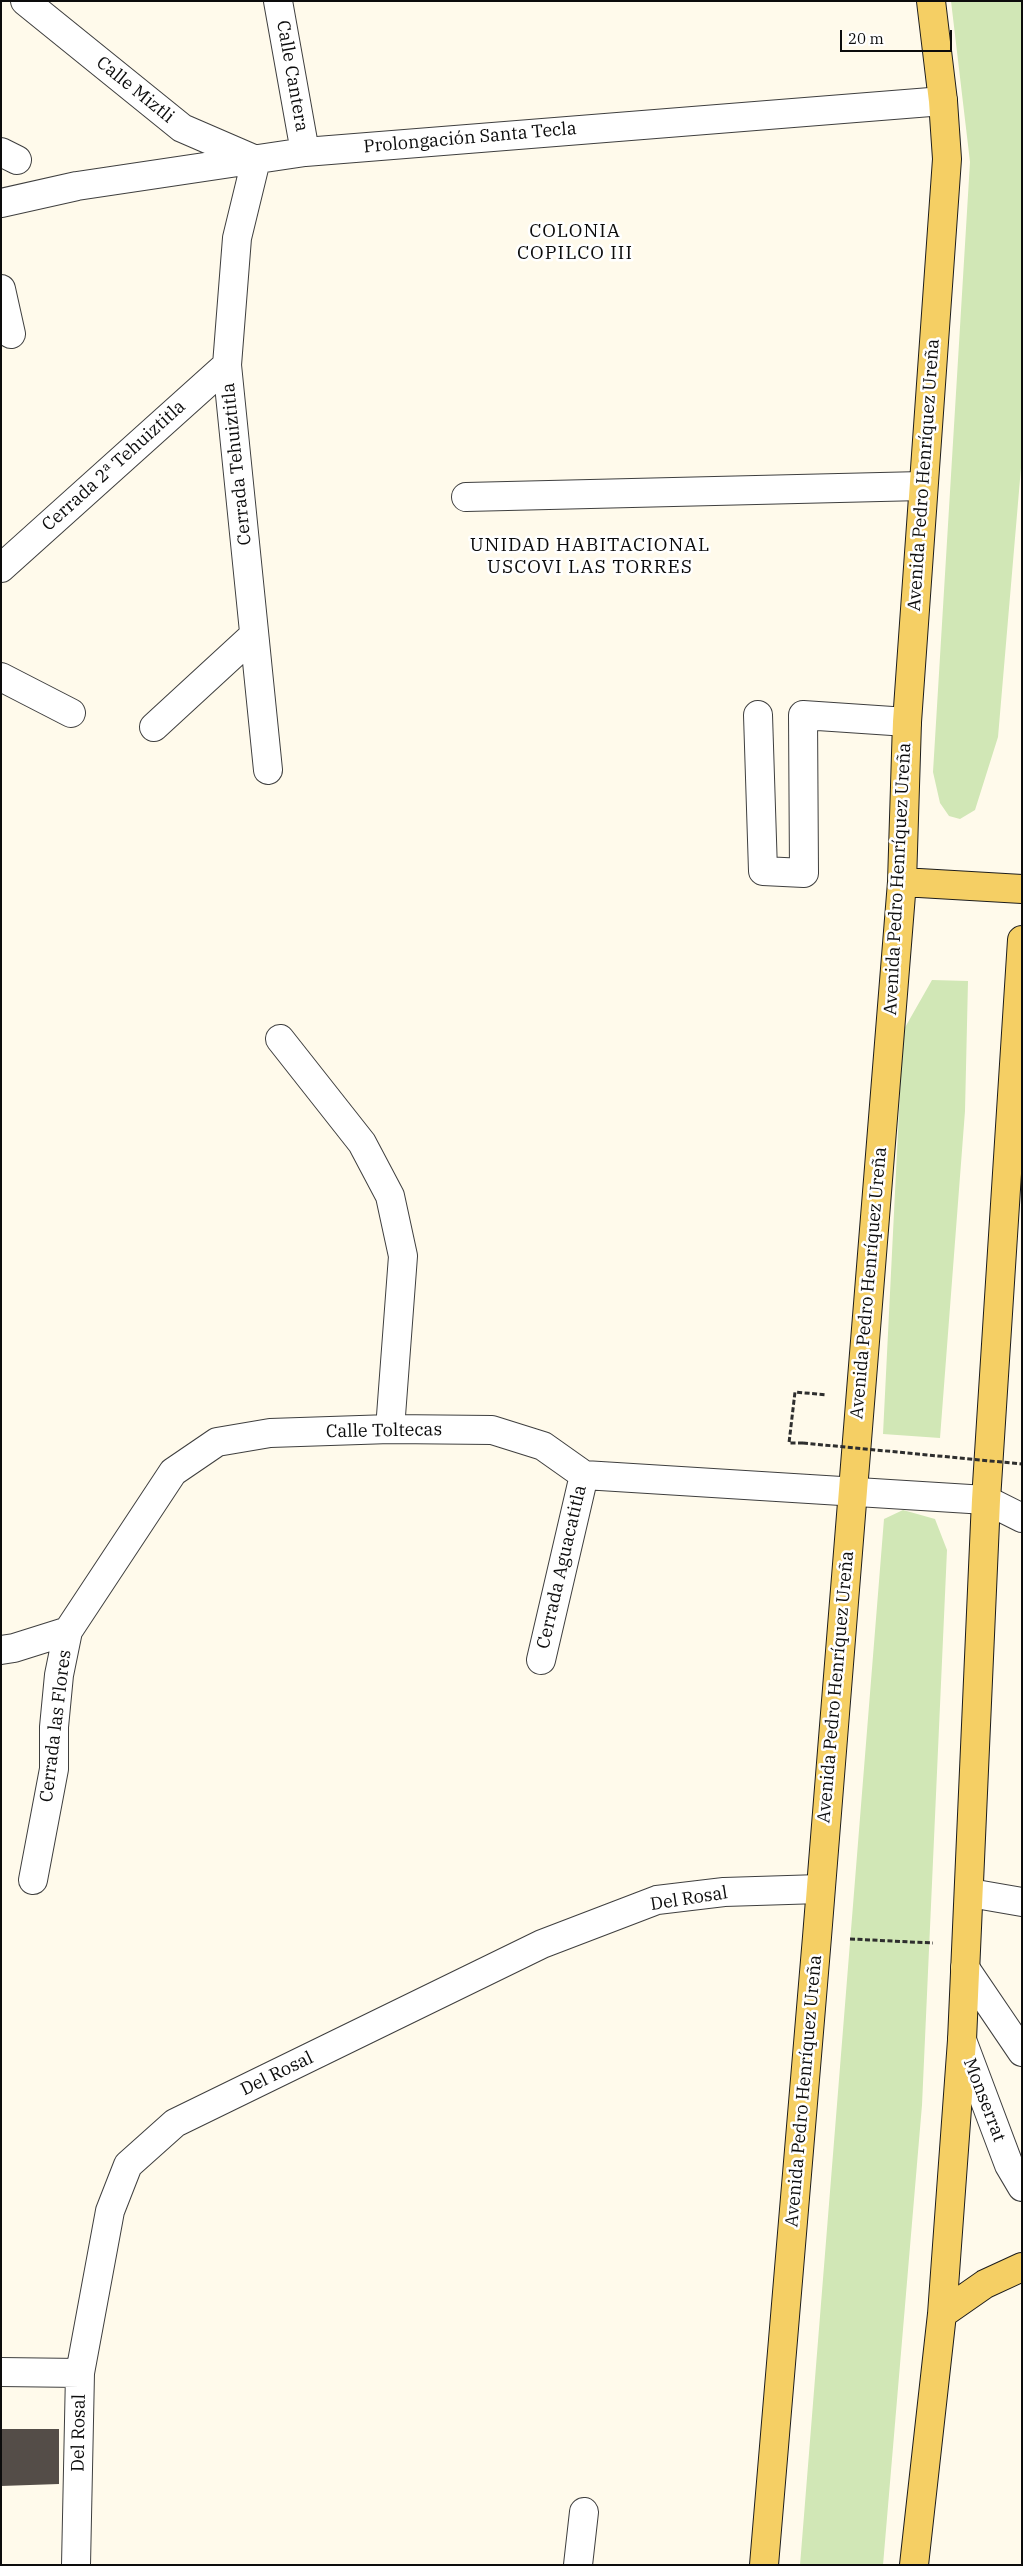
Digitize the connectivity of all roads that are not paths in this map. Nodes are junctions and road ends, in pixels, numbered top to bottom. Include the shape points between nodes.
1 (25, 1) edge
2 (278, 1) edge
3 (931, 1) edge
4 (943, 101) junction
5 (306, 152) junction
6 (256, 160) junction
7 (1, 203) edge
8 (1, 289) edge
9 (11, 334) dead end
10 (227, 365) junction
11 (922, 486) junction
12 (466, 497) dead end
13 (1, 568) edge
14 (254, 635) junction
15 (1, 677) edge
16 (71, 713) dead end
17 (758, 715) dead end
18 (907, 722) junction
19 (154, 727) dead end
20 (268, 770) dead end
21 (902, 882) junction
22 (1022, 890) edge
23 (1022, 940) edge
24 (280, 1039) dead end
25 (390, 1429) junction
26 (584, 1474) junction
27 (852, 1493) junction
28 (986, 1500) junction
29 (1022, 1518) edge
30 (68, 1630) junction
31 (1, 1650) edge
32 (541, 1660) dead end
33 (33, 1880) dead end
34 (820, 1889) junction
35 (970, 1892) junction
36 (1022, 1902) edge
37 (966, 1956) junction
38 (962, 2040) junction
39 (1022, 2052) edge
40 (1022, 2187) edge
41 (1022, 2267) edge
42 (942, 2314) junction
43 (1, 2372) edge
44 (80, 2373) junction
45 (584, 2512) dead end
46 (76, 2565) edge
47 (578, 2565) edge
48 (764, 2565) edge
49 (914, 2565) edge

1 - 6 street, Calle Miztli via 182,128
2 - 5 street, Calle Cantera
3 - 4 main road, Avenida Pedro Henríquez Ureña
4 - 5 street, Prolongación Santa Tecla
4 - 11 main road, Avenida Pedro Henríquez Ureña via 947,159
5 - 6 street, Prolongación Santa Tecla
6 - 7 street, Prolongación Santa Tecla via 77,186
6 - 10 street, Cerrada Tehuiztitla via 237,238
8 - 9 street
10 - 13 street, Cerrada 2ª Tehuiztitla
10 - 14 street, Cerrada Tehuiztitla
11 - 12 street
11 - 18 main road, Avenida Pedro Henríquez Ureña
14 - 19 street
14 - 20 street, Cerrada Tehuiztitla
15 - 16 street
17 - 18 street via 763,872 804,873 803,715
18 - 21 main road, Avenida Pedro Henríquez Ureña
21 - 22 main road
21 - 27 main road, Avenida Pedro Henríquez Ureña
23 - 28 main road
24 - 25 street via 362,1143 390,1196 403,1256
25 - 26 street, Calle Toltecas via 492,1430 543,1446
25 - 30 street, Calle Toltecas via 270,1433 217,1442 173,1472
26 - 27 street
26 - 32 street, Cerrada Aguacatitla
27 - 28 street
27 - 34 main road, Avenida Pedro Henríquez Ureña
28 - 29 street
28 - 35 main road
30 - 31 street
30 - 33 street, Cerrada las Flores via 59,1675 54,1770
34 - 44 street, Del Rosal via 724,1892 657,1900 542,1944 175,2123 128,2165 110,2211
34 - 48 main road, Avenida Pedro Henríquez Ureña
35 - 36 street
35 - 37 main road
37 - 38 main road
37 - 39 street
38 - 40 street, Monserrat via 1009,2165
38 - 42 main road
41 - 42 main road via 985,2284
42 - 49 main road
43 - 44 street
44 - 46 street, Del Rosal
45 - 47 street

